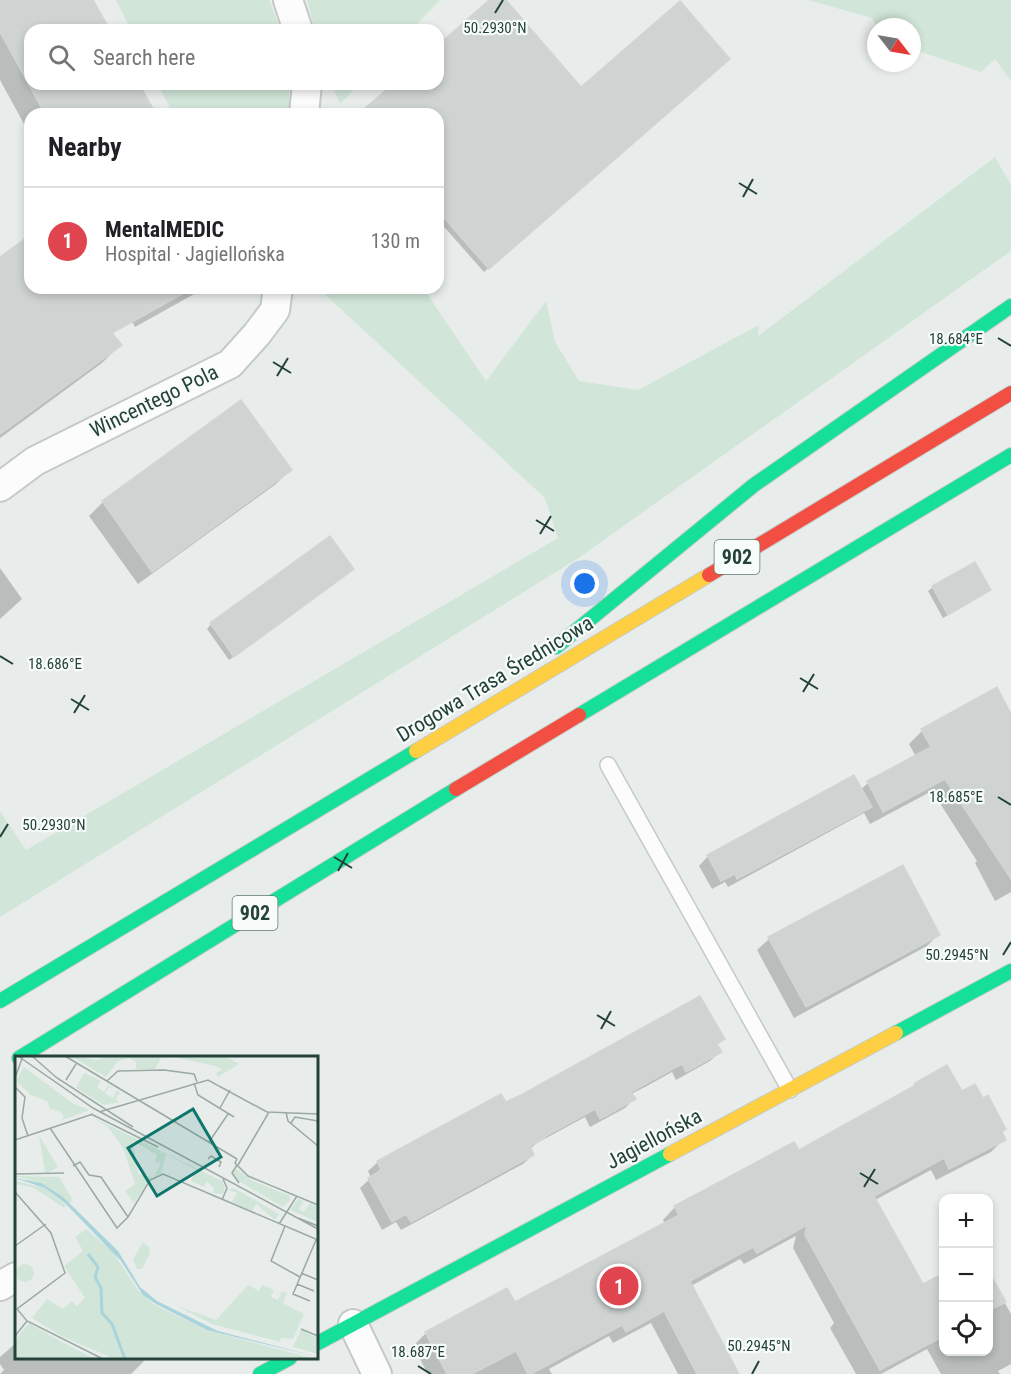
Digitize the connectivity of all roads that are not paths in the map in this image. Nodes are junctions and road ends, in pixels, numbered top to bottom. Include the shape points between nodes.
1 (288, 0) edge
2 (296, 24) edge
3 (306, 90) edge
4 (305, 108) edge
5 (277, 294) edge
6 (1011, 306) edge
7 (1011, 393) edge
8 (1011, 454) edge
9 (0, 487) edge
10 (464, 722) junction
11 (608, 765) dead end
12 (1011, 971) edge
13 (0, 1001) edge
14 (21, 1056) edge
15 (790, 1090) junction
16 (15, 1278) edge
17 (0, 1286) edge
18 (353, 1324) junction
19 (318, 1343) edge
20 (288, 1359) edge
21 (260, 1374) edge
22 (377, 1374) edge

1 - 2 street
3 - 4 street
5 - 9 street, Wincentego Pola via 275,310 230,364 35,461
6 - 10 main road via 754,485
7 - 10 main road, Drogowa Trasa Średnicowa / 902
8 - 14 main road, 902
10 - 13 main road, Drogowa Trasa Średnicowa / 902
11 - 15 lane
12 - 15 main road, Jagiellońska
15 - 18 main road, Jagiellońska
16 - 17 street
18 - 19 main road, Jagiellońska
18 - 22 street
20 - 21 main road

